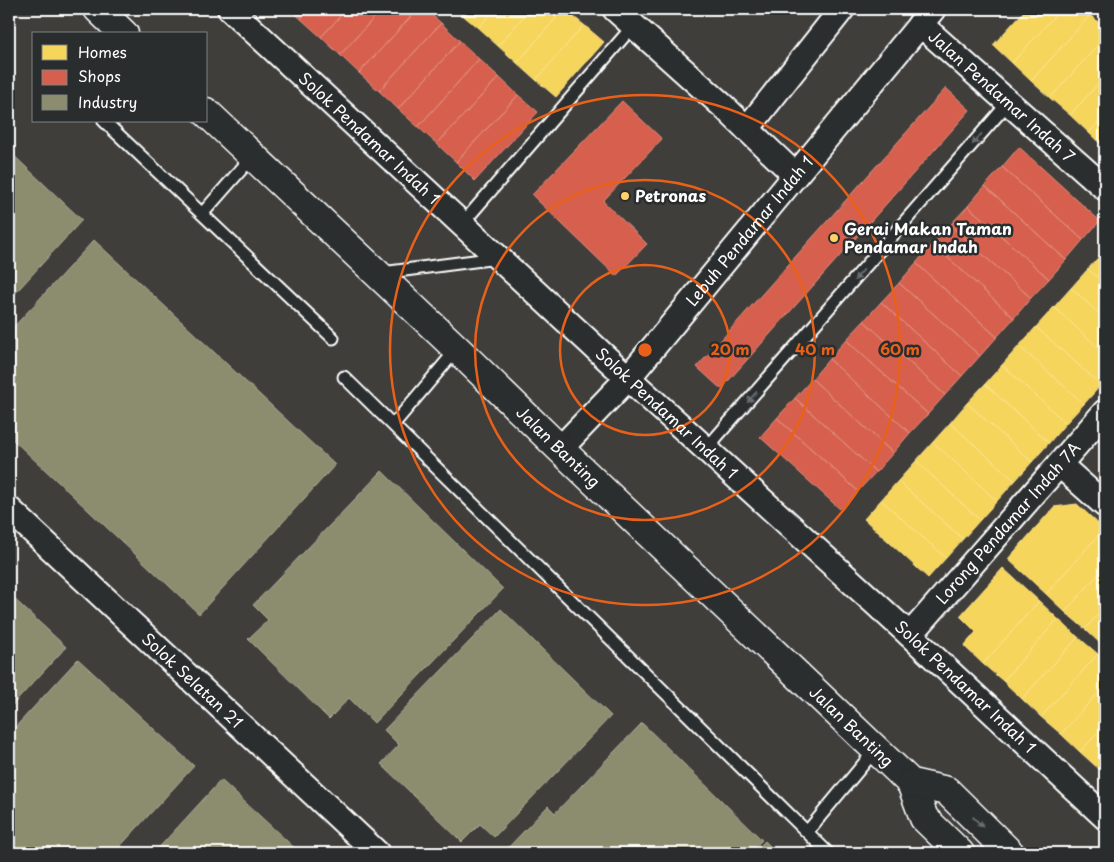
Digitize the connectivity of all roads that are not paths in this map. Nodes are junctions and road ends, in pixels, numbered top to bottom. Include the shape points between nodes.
1 (98, 9) edge
2 (230, 9) edge
3 (615, 9) edge
4 (842, 9) edge
5 (926, 16) edge
6 (633, 26) junction
7 (122, 32) edge
8 (1009, 102) junction
9 (208, 114) edge
10 (105, 122) edge
11 (747, 129) junction
12 (253, 156) junction
13 (795, 174) junction
14 (1105, 188) edge
15 (202, 214) junction
16 (462, 224) junction
17 (498, 258) junction
18 (378, 274) junction
19 (333, 338) dead end
20 (457, 348) junction
21 (344, 377) dead end
22 (628, 378) junction
23 (1105, 412) edge
24 (393, 425) junction
25 (560, 449) junction
26 (706, 449) junction
27 (1060, 464) junction
28 (1105, 505) edge
29 (9, 509) edge
30 (910, 635) junction
31 (876, 749) junction
32 (912, 782) junction
33 (1105, 817) edge
34 (807, 832) junction
35 (377, 853) edge
36 (828, 853) edge
37 (960, 853) edge
38 (1010, 853) edge

1 - 7 main road
2 - 16 street, Solok Pendamar Indah 1
3 - 6 street
4 - 11 street
5 - 8 street, Jalan Pendamar Indah 7
5 - 13 street, Lebuh Pendamar Indah 1
6 - 11 street
6 - 16 lane
8 - 14 street, Jalan Pendamar Indah 7
8 -> 26 lane
9 - 12 main road, Jalan Banting
10 - 15 lane
11 - 13 street
12 - 15 lane
12 - 18 main road, Jalan Banting
13 - 22 street, Lebuh Pendamar Indah 1
15 - 19 lane
16 - 17 street, Solok Pendamar Indah 1
17 - 18 lane
17 - 22 street, Solok Pendamar Indah 1
18 - 20 main road, Jalan Banting
20 - 24 lane
20 - 25 main road, Jalan Banting
21 - 24 lane
22 - 25 street, Lebuh Pendamar Indah 1
22 - 26 street, Solok Pendamar Indah 1
23 - 27 street, Lorong Pendamar Indah 7A
24 - 34 lane
25 - 31 main road, Jalan Banting
26 - 30 street, Solok Pendamar Indah 1
27 - 28 street
27 - 30 street, Lorong Pendamar Indah 7A
29 - 35 street, Solok Selatan 21
30 - 33 street, Solok Pendamar Indah 1
31 - 32 main road, Jalan Banting
31 - 34 lane
32 - 37 main road, Jalan Banting via 924,818
32 -> 38 main road, Jalan Banting via 947,791
34 - 36 lane

